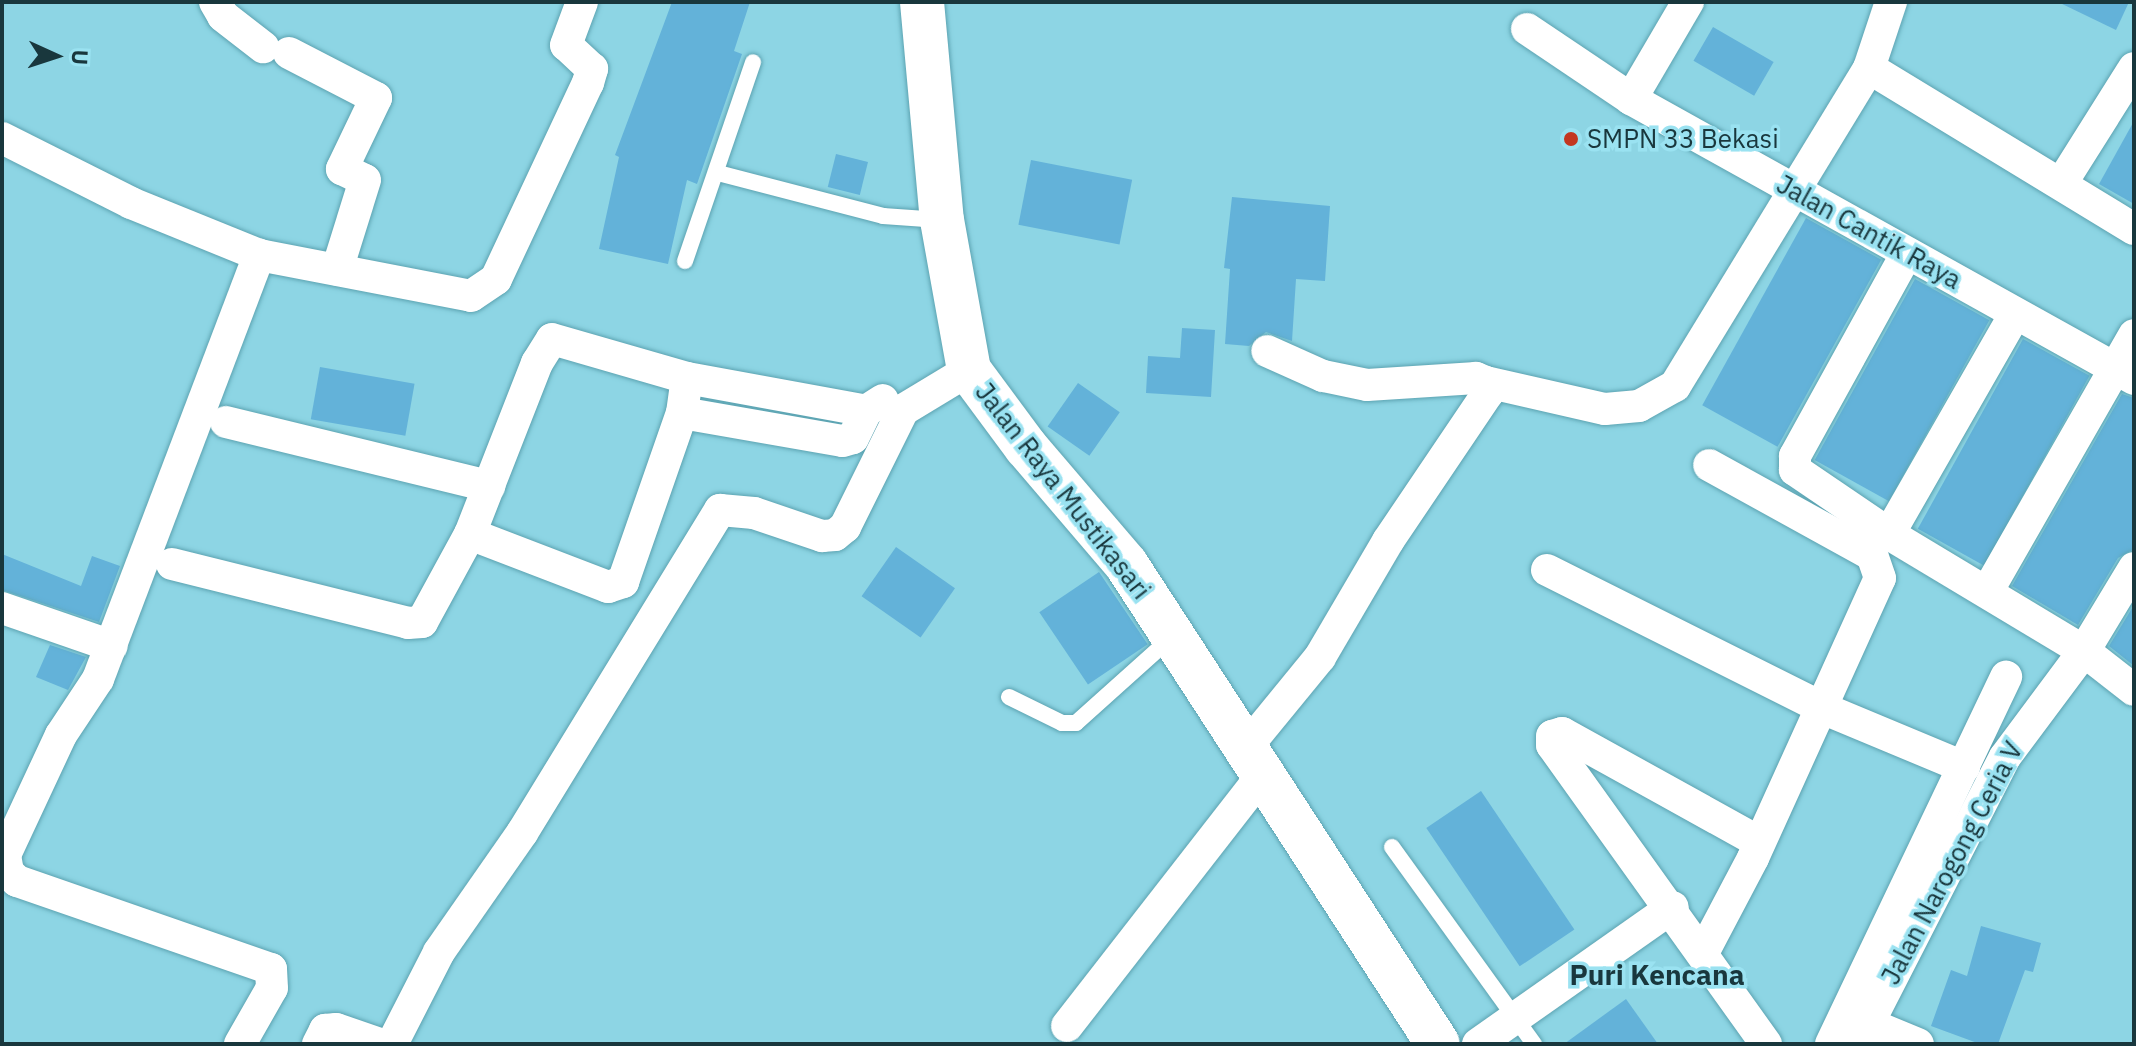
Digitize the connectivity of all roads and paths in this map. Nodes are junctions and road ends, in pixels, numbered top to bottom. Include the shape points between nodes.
1 (215, 2) edge
2 (582, 2) edge
3 (922, 2) edge
4 (1688, 2) edge
5 (1891, 2) edge
6 (1527, 29) dead end
7 (753, 62) dead end
8 (1869, 68) junction
9 (2134, 68) edge
10 (1631, 99) junction
11 (2, 138) edge
12 (718, 173) junction
13 (2061, 184) junction
14 (1794, 190) junction
15 (942, 220) junction
16 (2134, 229) edge
17 (1907, 253) junction
18 (259, 255) junction
19 (685, 261) dead end
20 (337, 270) junction
21 (2015, 314) junction
22 (2134, 335) edge
23 (1267, 351) dead end
24 (965, 358) junction
25 (2124, 374) edge
26 (687, 378) junction
27 (1486, 382) junction
28 (866, 411) junction
29 (682, 413) junction
30 (226, 422) dead end
31 (1709, 465) dead end
32 (489, 486) junction
33 (470, 534) junction
34 (1889, 534) junction
35 (172, 564) dead end
36 (2134, 568) edge
37 (1547, 570) dead end
38 (1987, 592) junction
39 (2, 608) edge
40 (1173, 636) junction
41 (112, 646) junction
42 (2084, 651) junction
43 (2006, 677) dead end
44 (2134, 690) edge
45 (1009, 697) dead end
46 (1822, 708) junction
47 (1252, 763) junction
48 (1964, 767) junction
49 (1759, 842) junction
50 (1392, 847) dead end
51 (1673, 907) junction
52 (1704, 951) junction
53 (1515, 1017) junction
54 (1067, 1026) dead end
55 (1862, 1034) edge
56 (240, 1044) edge
57 (318, 1044) edge
58 (380, 1044) edge
59 (392, 1044) edge
60 (1438, 1044) edge
61 (1478, 1044) edge
62 (1534, 1044) edge
63 (1766, 1044) edge
64 (1831, 1044) edge
65 (1918, 1044) edge

1 - 20 street via 223,16 276,50 376,98 342,169 365,180
2 - 20 street via 566,45 592,69 588,83 486,291 471,296
3 - 15 main road, Jalan Raya Mustikasari
4 - 10 street
5 - 8 street
6 - 10 street, Jalan Cantik Raya
7 - 12 lane
8 - 13 street
8 - 14 street
9 - 13 street
10 - 14 street, Jalan Cantik Raya
11 - 18 street via 131,203
12 - 15 lane via 883,216
12 - 19 lane
13 - 16 street
14 - 17 street, Jalan Cantik Raya
14 - 27 street via 1667,393 1639,406 1605,409
15 - 24 main road, Jalan Raya Mustikasari
17 - 21 street, Jalan Cantik Raya
17 - 34 street via 1794,461 1797,473
18 - 20 street
18 - 41 street
21 - 25 street, Jalan Cantik Raya
21 - 34 street
22 - 25 street
23 - 27 street via 1323,376 1367,385 1476,378
24 - 28 street
24 - 40 main road, Jalan Raya Mustikasari via 1026,447 1106,537
24 - 59 street via 903,410 845,527 835,535 822,536 754,513 720,510 522,833 439,952
25 - 38 street
26 - 28 street
26 - 29 street
26 - 32 street via 583,345 549,340
27 - 47 street via 1488,393 1388,541
28 - 29 street via 853,438 843,441
29 - 33 street via 628,578 619,585 608,587
30 - 32 street
31 - 46 street via 1876,561 1878,585
32 - 33 street
33 - 35 street via 425,619 414,623
34 - 38 street
36 - 42 street, Jalan Narogong Ceria V
37 - 46 street
38 - 42 street
39 - 41 street
40 - 45 lane via 1076,723 1062,723
40 - 47 main road, Jalan Raya Mustikasari
41 - 56 street via 7,846 8,872 17,881 265,964 274,974 272,988
42 - 44 street
42 - 55 street, Jalan Narogong Ceria V via 2005,757
43 - 48 street
46 - 48 street
46 - 49 street
47 - 54 street
47 - 60 main road, Jalan Raya Mustikasari
48 - 64 street
49 - 51 street via 1555,732 1552,745
49 - 52 street
50 - 53 lane
51 - 52 street
51 - 53 street
52 - 63 street
53 - 61 street
53 - 62 lane
55 - 65 street
57 - 58 street via 325,1030 336,1029

